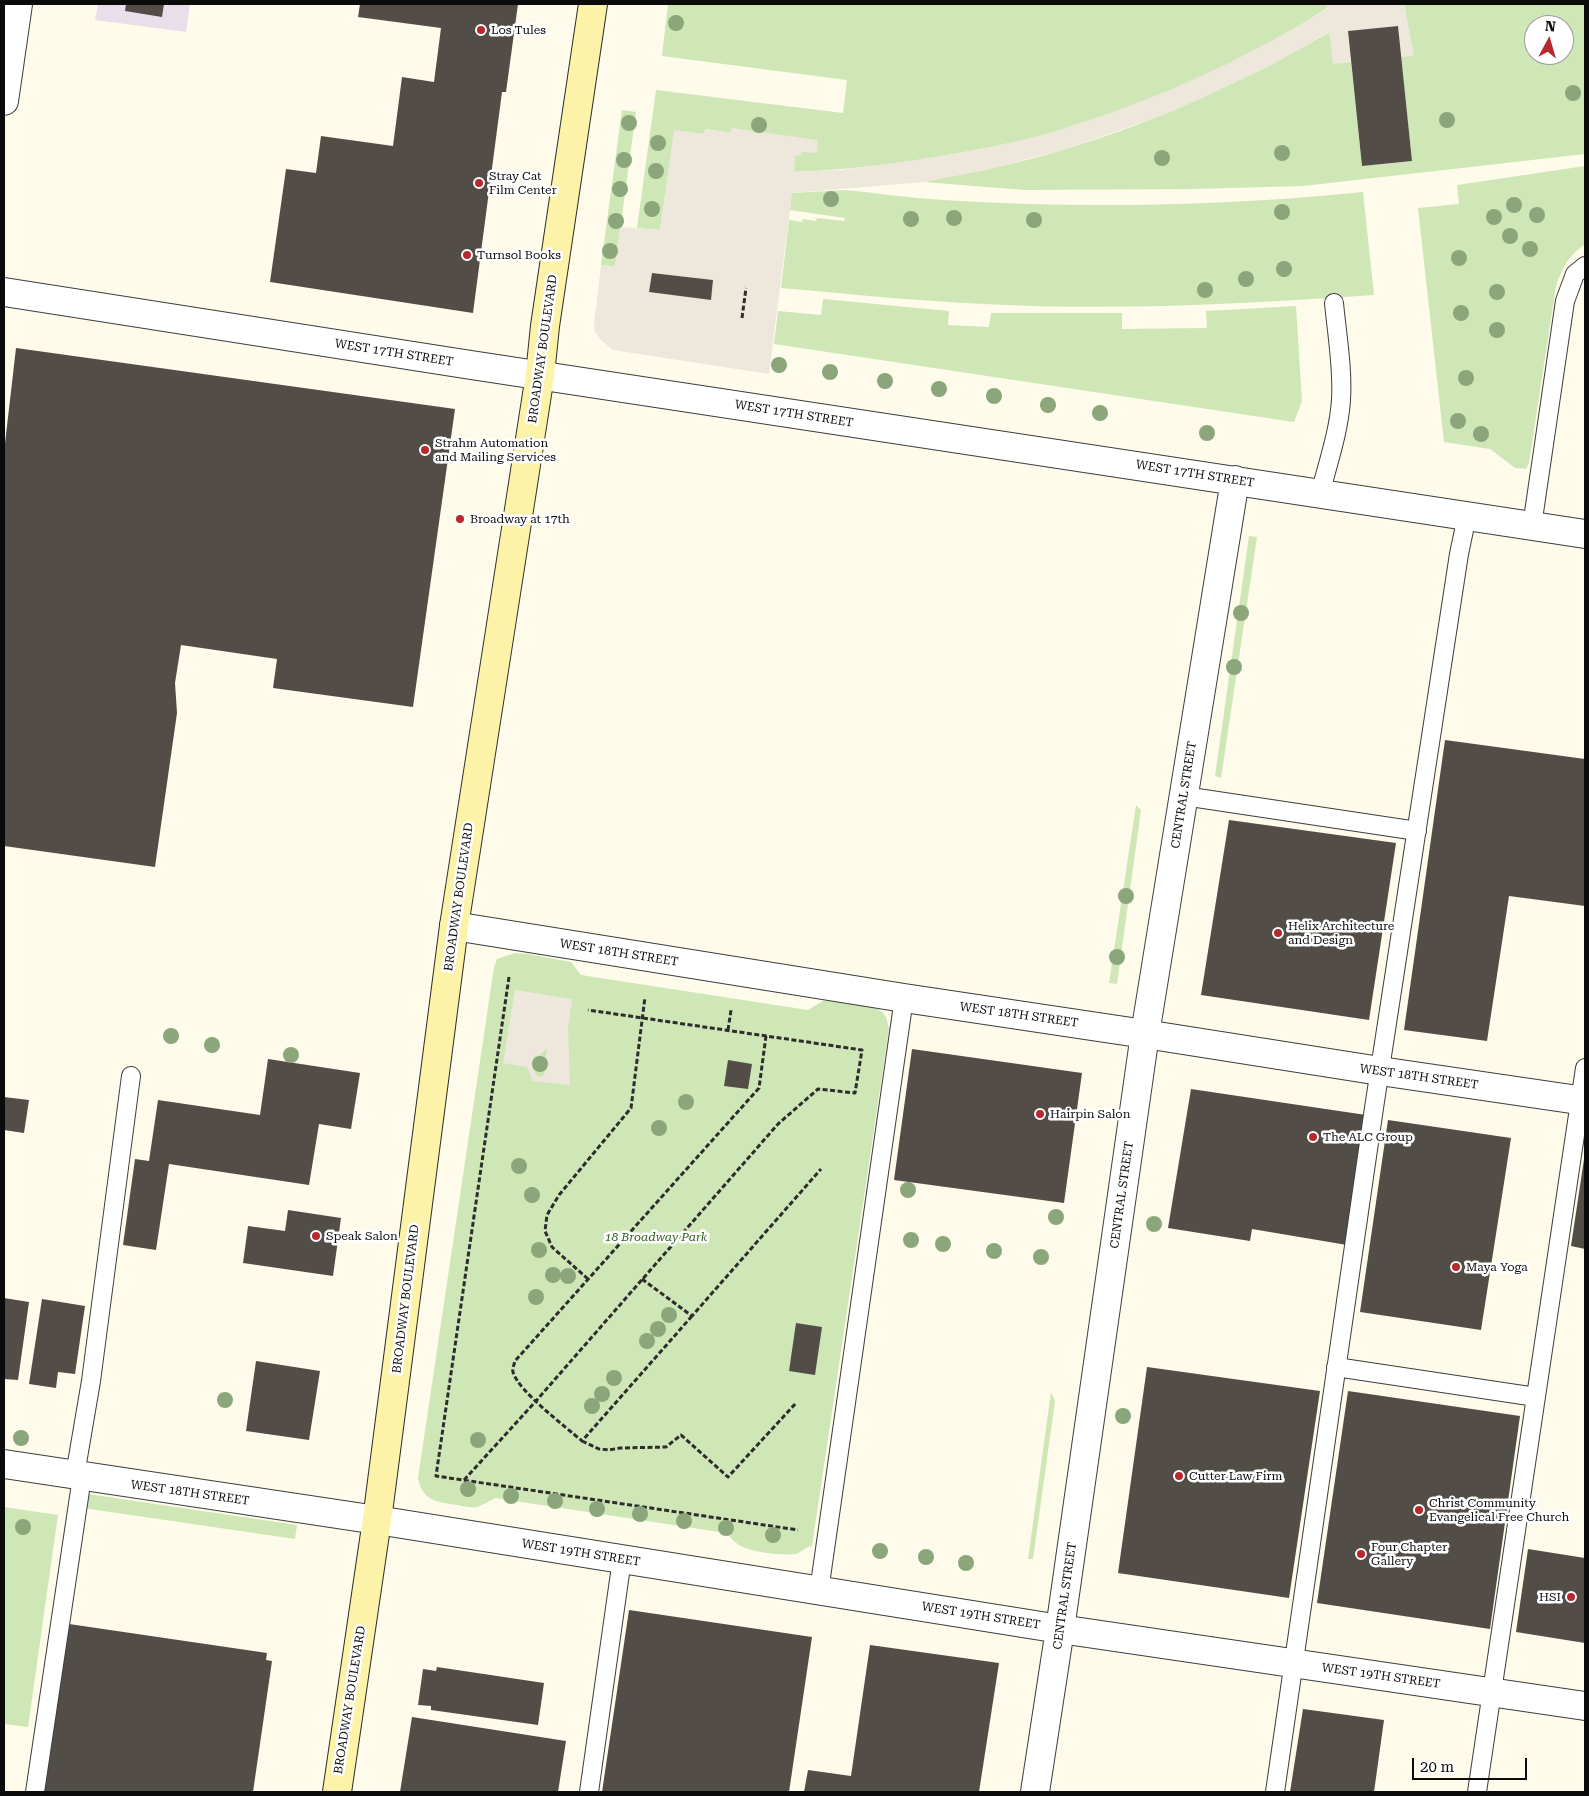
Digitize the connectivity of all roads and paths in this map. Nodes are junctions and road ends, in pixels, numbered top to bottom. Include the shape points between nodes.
1 (18, 4) edge
2 (593, 4) edge
3 (4, 101) edge
4 (1585, 266) edge
5 (746, 288) dead end
6 (4, 292) edge
7 (1334, 303) dead end
8 (742, 318) dead end
9 (540, 376) junction
10 (1235, 480) junction
11 (1320, 494) junction
12 (1467, 516) junction
13 (1532, 526) junction
14 (1585, 534) edge
15 (1184, 796) junction
16 (1417, 831) junction
17 (454, 926) junction
18 (509, 977) dead end
19 (645, 997) dead end
20 (904, 998) junction
21 (588, 1010) dead end
22 (731, 1010) dead end
23 (642, 1018) junction
24 (728, 1030) junction
25 (1145, 1034) junction
26 (766, 1036) junction
27 (1585, 1068) edge
28 (1380, 1071) junction
29 (131, 1076) dead end
30 (1583, 1100) edge
31 (822, 1169) dead end
32 (588, 1279) junction
33 (642, 1279) junction
34 (692, 1316) junction
35 (1336, 1368) junction
36 (1536, 1397) junction
37 (536, 1401) junction
38 (796, 1403) dead end
39 (582, 1441) junction
40 (4, 1464) edge
41 (78, 1476) junction
42 (464, 1480) junction
43 (377, 1520) junction
44 (828, 1534) junction
45 (622, 1559) junction
46 (820, 1591) junction
47 (1060, 1629) junction
48 (1294, 1663) junction
49 (1491, 1692) junction
50 (1585, 1706) edge
51 (35, 1792) edge
52 (336, 1792) edge
53 (590, 1792) edge
54 (1035, 1792) edge
55 (1275, 1792) edge
56 (1477, 1792) edge

1 - 3 street
2 - 9 main road, BROADWAY BOULEVARD
4 - 13 lane via 1575,274 1565,302
5 - 8 path
6 - 9 street, WEST 17TH STREET
7 - 11 lane via 1341,400
9 - 10 street, WEST 17TH STREET
9 - 17 main road, BROADWAY BOULEVARD
10 - 11 street, WEST 17TH STREET
10 - 15 street, CENTRAL STREET
11 - 12 street, WEST 17TH STREET
12 - 13 street, WEST 17TH STREET
12 - 16 lane
13 - 14 street, WEST 17TH STREET
15 - 16 lane
15 - 25 street, CENTRAL STREET
16 - 28 lane
17 - 20 street, WEST 18TH STREET
17 - 43 main road, BROADWAY BOULEVARD
18 - 42 path via 436,1476
19 - 23 path
20 - 25 street, WEST 18TH STREET
20 - 44 lane
21 - 23 path
22 - 24 path
23 - 24 path
23 - 32 path via 631,1108 558,1195 547,1215 545,1231 552,1247
24 - 26 path
25 - 28 street, WEST 18TH STREET
25 - 47 street, CENTRAL STREET
26 - 32 path via 759,1088
26 - 33 path via 862,1050 855,1093 818,1089 778,1124
27 - 30 lane
28 - 30 street, WEST 18TH STREET
28 - 35 lane
29 - 41 lane
30 - 36 lane
31 - 34 path
32 - 37 path via 515,1361 512,1370 516,1381
33 - 34 path
33 - 37 path
34 - 39 path
35 - 36 lane
35 - 48 lane
36 - 49 lane
37 - 39 path
37 - 42 path
38 - 39 path via 728,1477 681,1435 666,1447 609,1450
40 - 41 street, WEST 18TH STREET
41 - 43 street, WEST 18TH STREET
41 - 51 lane
42 - 44 path
43 - 45 street, WEST 19TH STREET
43 - 52 main road, BROADWAY BOULEVARD
44 - 46 lane
45 - 46 street, WEST 19TH STREET
45 - 53 lane
46 - 47 street, WEST 19TH STREET
47 - 48 street, WEST 19TH STREET
47 - 54 street, CENTRAL STREET
48 - 49 street, WEST 19TH STREET
48 - 55 lane
49 - 50 street, WEST 19TH STREET
49 - 56 lane

